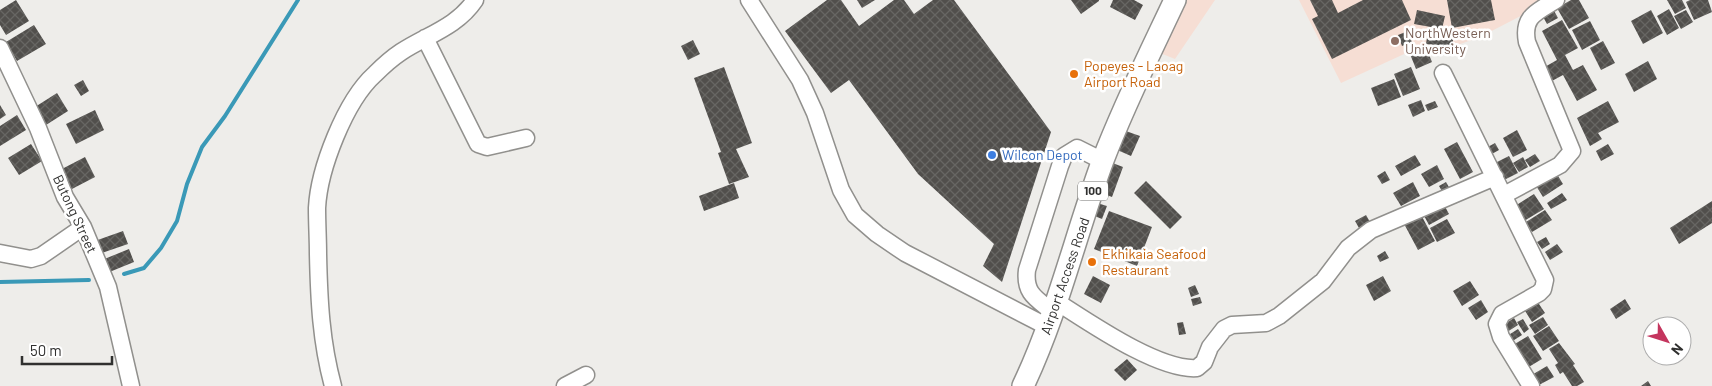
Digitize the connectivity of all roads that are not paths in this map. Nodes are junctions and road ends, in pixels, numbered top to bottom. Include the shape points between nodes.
1 (475, 0) edge
2 (750, 0) edge
3 (1174, 0) edge
4 (1556, 0) edge
5 (425, 38) junction
6 (0, 48) edge
7 (1443, 73) dead end
8 (526, 138) dead end
9 (1103, 161) junction
10 (1495, 177) junction
11 (1504, 196) junction
12 (83, 227) junction
13 (0, 253) edge
14 (1053, 314) junction
15 (586, 374) dead end
16 (131, 386) edge
17 (333, 386) edge
18 (565, 386) edge
19 (1023, 386) edge
20 (1530, 386) edge

1 - 5 street via 453,24
2 - 14 street via 800,80 815,113 841,190 856,214 877,234 905,253
3 - 9 main road, Airport Access Road / 100
4 - 11 street via 1532,15 1524,30 1572,151 1560,166
5 - 8 street via 478,144 487,147
5 - 17 street via 400,52 373,75 353,102 324,174 317,207 320,325
6 - 12 street, Butong Street via 38,128 65,197
7 - 10 street
9 - 14 main road, Airport Access Road / 100
9 - 14 street via 1077,148 1064,156 1026,270 1025,282 1029,292
10 - 11 street
10 - 14 street via 1371,230 1348,248 1323,281 1279,316 1266,323 1232,325 1224,329 1197,368 1164,362 1107,333
11 - 20 street via 1545,280 1539,293 1502,314 1497,324 1501,337
12 - 13 street via 41,256 31,259
12 - 16 street, Butong Street via 108,287
14 - 19 main road, Airport Access Road / 100
15 - 18 street

